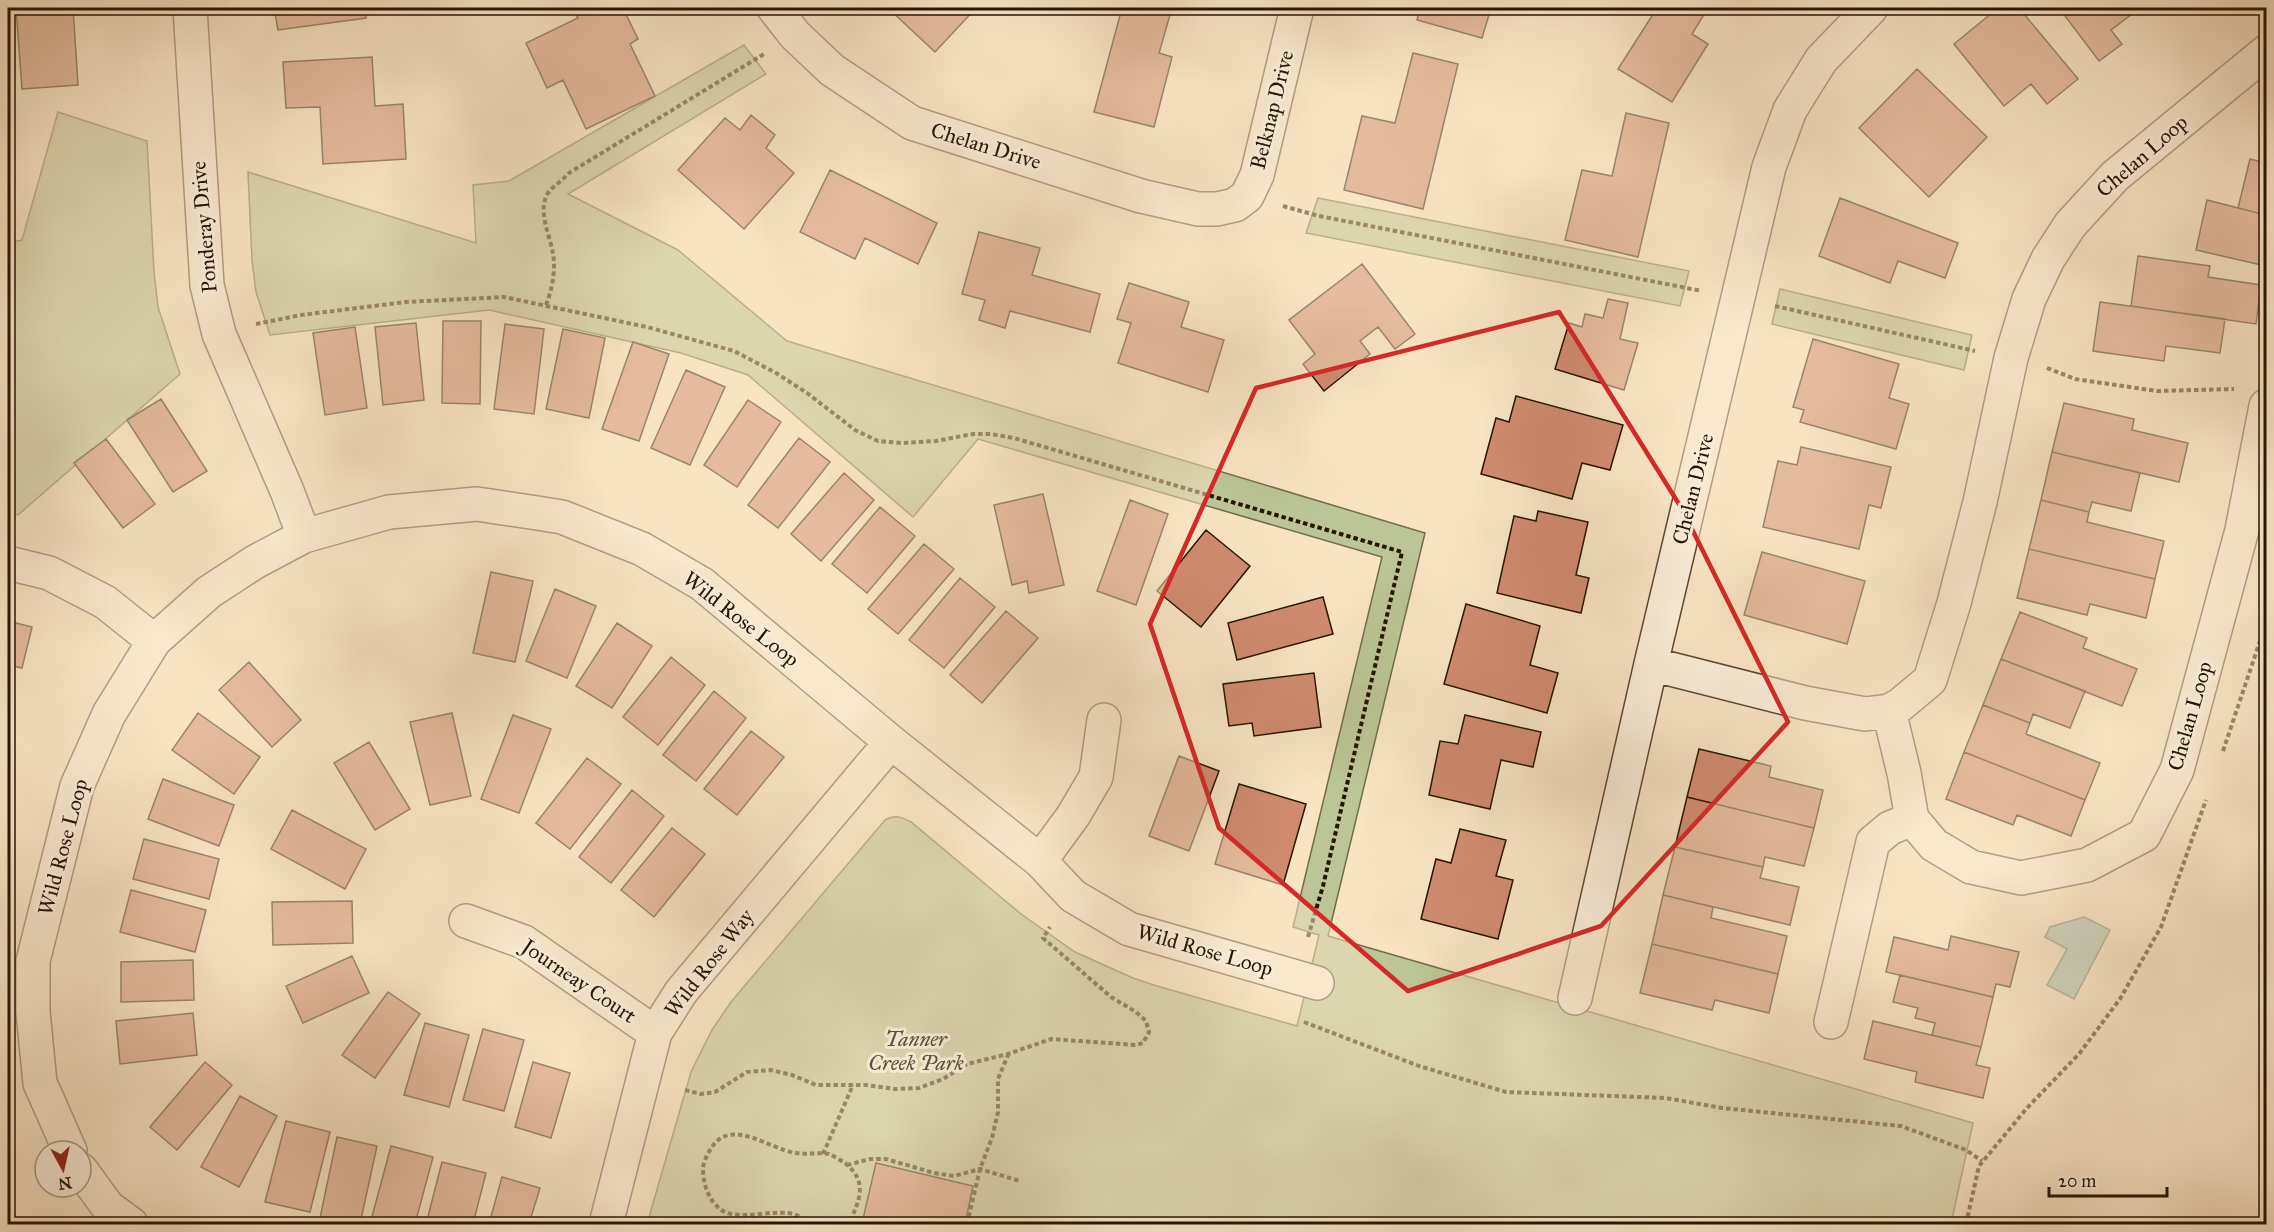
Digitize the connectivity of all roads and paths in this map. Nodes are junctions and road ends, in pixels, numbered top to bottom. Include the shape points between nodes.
1 (190, 8) edge
2 (774, 8) edge
3 (1298, 8) edge
4 (1871, 8) edge
5 (795, 35) junction
6 (2266, 52) edge
7 (1241, 200) junction
8 (1709, 292) dead end
9 (546, 305) junction
10 (1771, 305) dead end
11 (219, 334) junction
12 (1982, 352) dead end
13 (2040, 365) dead end
14 (2254, 398) edge
15 (304, 536) junction
16 (8, 563) edge
17 (2266, 623) edge
18 (154, 640) junction
19 (1651, 664) junction
20 (1888, 711) junction
21 (1104, 720) dead end
22 (891, 742) junction
23 (2220, 760) dead end
24 (2209, 792) dead end
25 (1912, 819) junction
26 (1040, 861) junction
27 (466, 921) dead end
28 (1050, 927) dead end
29 (1308, 937) dead end
30 (1317, 983) dead end
31 (1575, 998) dead end
32 (1304, 1022) dead end
33 (1831, 1022) dead end
34 (656, 1033) junction
35 (1008, 1054) junction
36 (853, 1084) junction
37 (685, 1090) dead end
38 (65, 1139) edge
39 (823, 1154) junction
40 (1983, 1161) junction
41 (848, 1165) junction
42 (980, 1168) junction
43 (1020, 1181) dead end
44 (93, 1186) edge
45 (131, 1224) edge
46 (606, 1224) edge
47 (812, 1224) edge
48 (849, 1224) edge
49 (968, 1224) edge
50 (1966, 1224) edge

1 - 11 street, Ponderay Drive via 207,285
2 - 5 street, Chelan Drive
3 - 7 street, Belknap Drive via 1257,175
4 - 19 street, Chelan Drive via 1821,60 1790,110 1769,167
5 - 7 street, Chelan Drive via 831,70 912,123 1141,196 1198,209 1217,209
5 - 9 path via 569,173 548,194 545,218 554,256 551,294
6 - 20 street, Chelan Loop via 2115,176 2070,225 2048,259 2029,299 2011,358 1980,502 1930,680
7 - 8 path
9 - 11 path via 504,297 406,302 301,315
9 - 29 path via 734,351 776,372 855,430 878,441 936,441 982,434 1014,438 1402,552
10 - 12 path
11 - 15 street, Ponderay Drive
13 - 14 path via 2075,379 2157,391
14 - 25 street, Chelan Loop via 2242,530 2177,770 2144,835 2087,866 2021,878 1971,867 1934,845
15 - 18 street, Wild Rose Loop via 209,592
15 - 22 street, Wild Rose Loop via 389,512 477,504 562,517 642,549 702,584
16 - 18 street via 49,573 96,597
17 - 23 path
18 - 38 street, Wild Rose Loop via 109,714 77,786 33,961 40,1083
19 - 20 street via 1805,703 1865,714
19 - 31 street, Chelan Drive
20 - 25 street
21 - 26 street via 1096,777
22 - 26 street, Wild Rose Loop
22 - 34 street, Wild Rose Way via 681,992
24 - 40 path via 2161,927 2120,999 2079,1054
25 - 33 street via 1890,828 1873,842
26 - 30 street, Wild Rose Loop via 1073,896 1130,929
27 - 34 street, Journeay Court via 524,942
28 - 35 path via 1043,938 1111,997 1136,1012 1146,1021 1149,1032 1136,1046 1051,1040
32 - 40 path via 1419,1066 1506,1092 1666,1098 1722,1108 1901,1126 1966,1150
34 - 46 street, Wild Rose Way
35 - 36 path via 968,1064 919,1088
35 - 42 path via 998,1079 998,1112 992,1138
36 - 37 path via 816,1084 771,1070 747,1072 715,1092
36 - 39 path
39 - 41 path
39 - 47 path via 795,1154 741,1135 730,1135 715,1142 703,1166 705,1187 722,1211 795,1214
40 - 50 path via 1978,1166
41 - 42 path via 886,1159 954,1176
41 - 48 path via 860,1185
42 - 43 path
42 - 49 path
44 - 45 street via 108,1207

